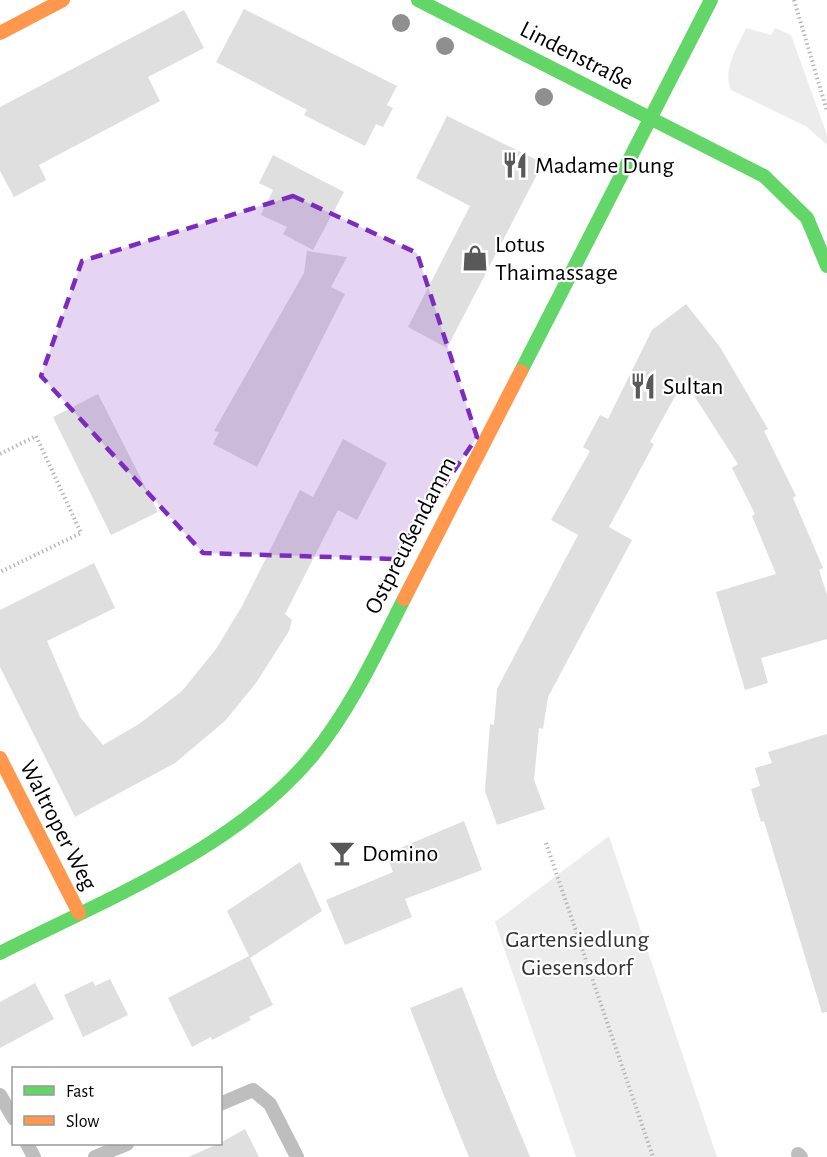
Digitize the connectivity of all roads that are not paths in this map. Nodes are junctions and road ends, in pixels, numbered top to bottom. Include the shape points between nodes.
1 (63, 0) edge
2 (418, 0) edge
3 (711, 0) edge
4 (0, 33) edge
5 (652, 117) junction
6 (827, 266) edge
7 (0, 758) edge
8 (79, 913) junction
9 (0, 953) edge
10 (0, 1095) edge
11 (222, 1103) edge
12 (12, 1116) edge
13 (122, 1145) edge
14 (95, 1157) edge
15 (297, 1157) edge

1 - 4 main road
2 - 5 main road, Lindenstraße
3 - 5 main road, Ostpreußendamm
5 - 6 main road, Lindenstraße via 764,176 807,218
5 - 8 main road, Ostpreußendamm via 362,681 322,743 294,776 230,830
7 - 8 main road, Waltroper Weg
8 - 9 main road, Ostpreußendamm
10 - 12 lane
11 - 15 lane via 253,1090 270,1104
13 - 14 lane

